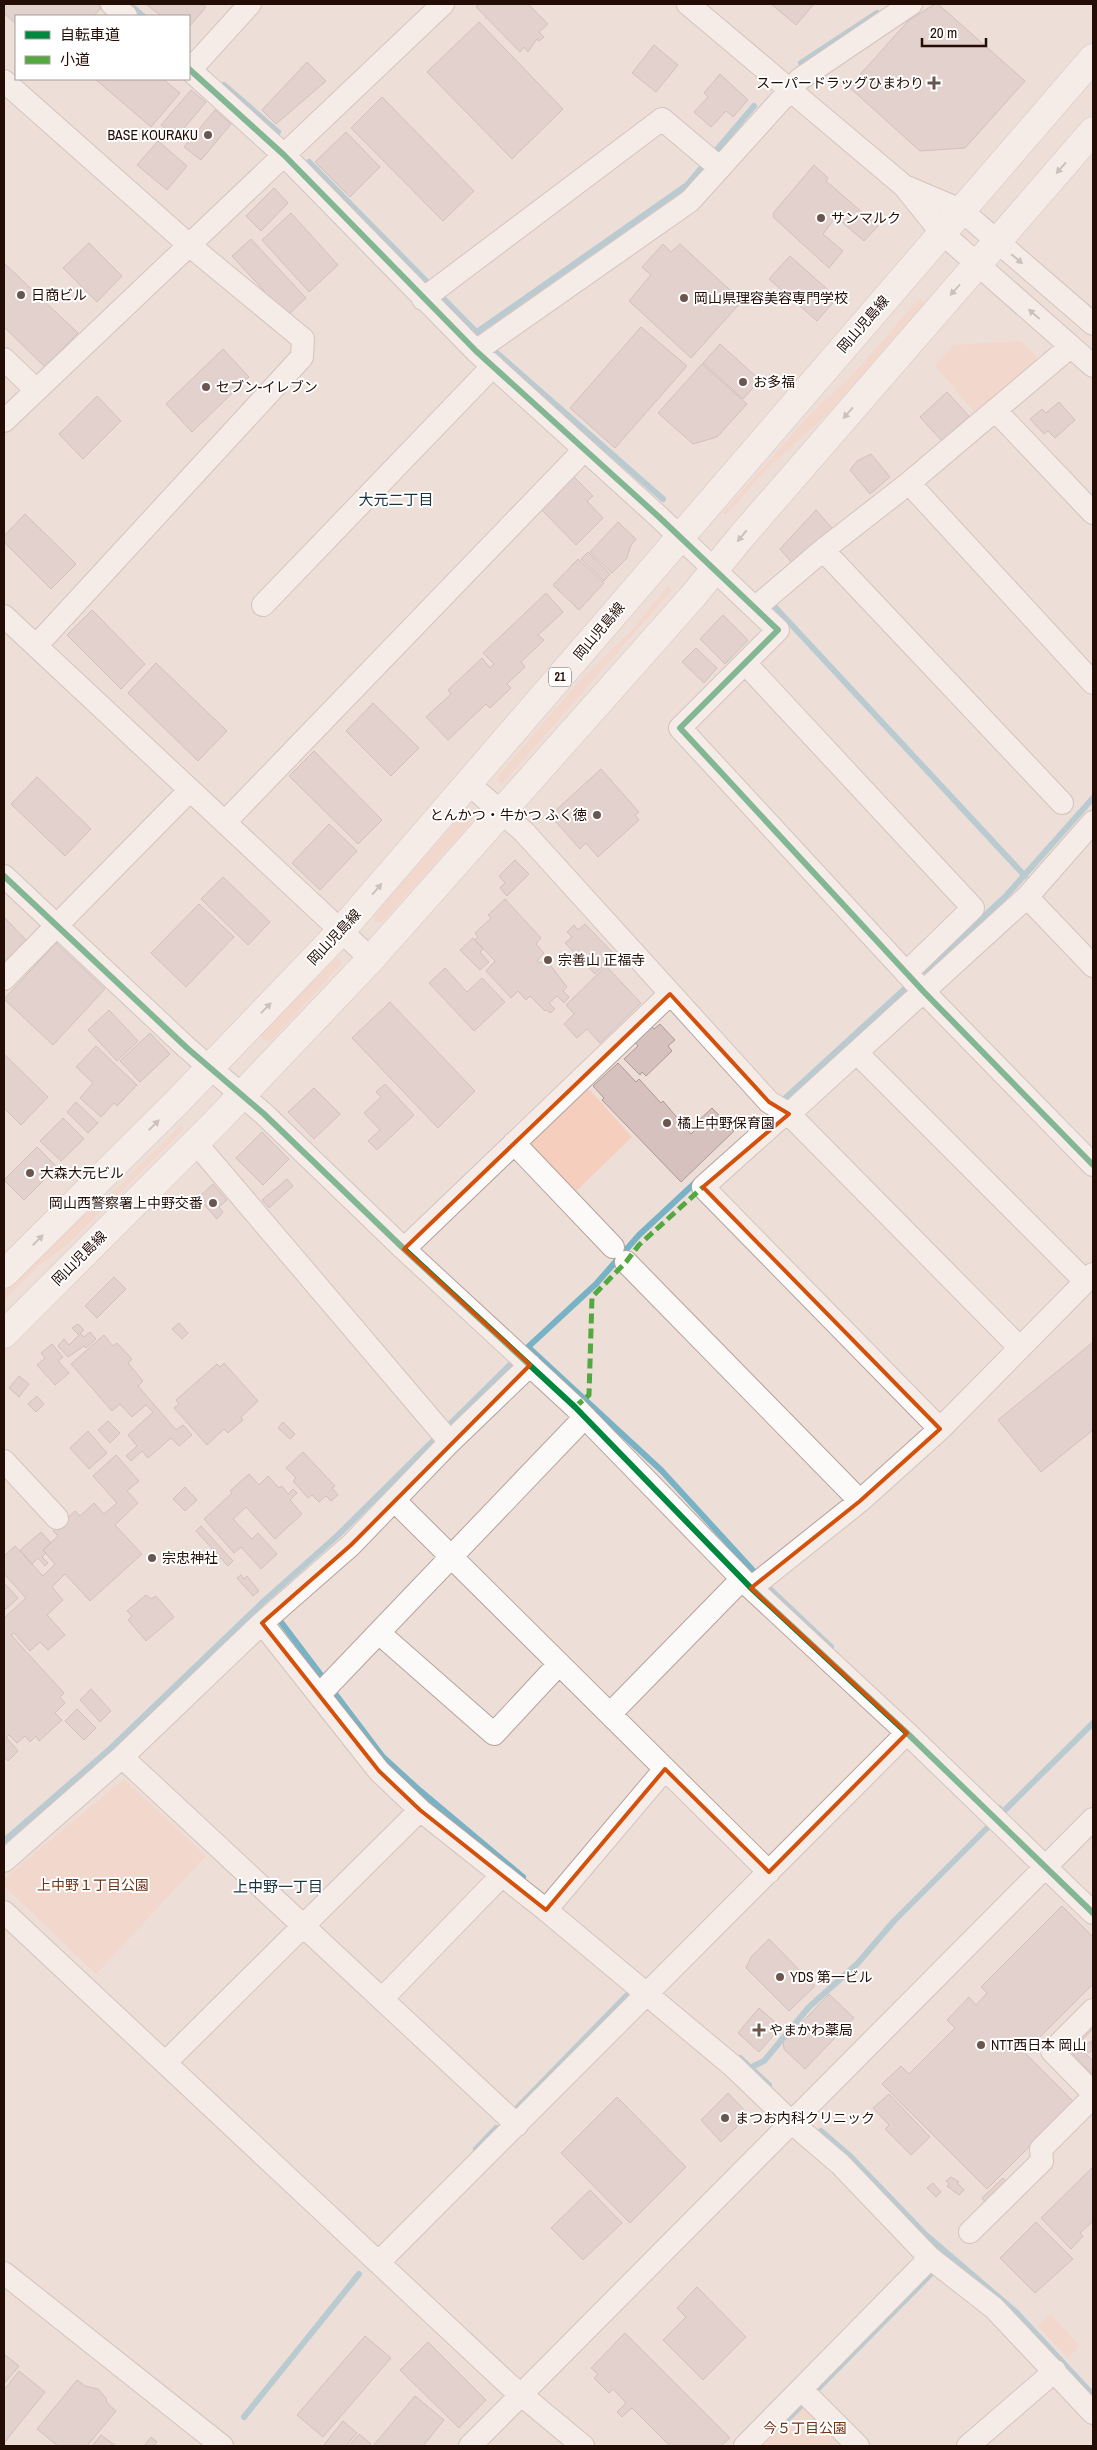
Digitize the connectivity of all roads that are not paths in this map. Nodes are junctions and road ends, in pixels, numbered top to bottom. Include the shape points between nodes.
1 (112, 4) edge
2 (250, 4) edge
3 (443, 4) edge
4 (688, 4) edge
5 (911, 4) edge
6 (125, 15) edge
7 (1093, 58) edge
8 (193, 66) edge
9 (4, 81) edge
10 (790, 90) junction
11 (1093, 131) edge
12 (284, 154) junction
13 (713, 162) junction
14 (904, 186) junction
15 (961, 210) junction
16 (942, 232) junction
17 (997, 242) junction
18 (189, 245) junction
19 (978, 265) junction
20 (431, 293) junction
21 (1093, 324) edge
22 (483, 346) junction
23 (1070, 347) junction
24 (4, 359) edge
25 (493, 366) junction
26 (1093, 366) edge
27 (36, 390) junction
28 (995, 410) junction
29 (4, 421) edge
30 (584, 450) junction
31 (909, 483) junction
32 (1093, 513) edge
33 (680, 537) junction
34 (823, 550) junction
35 (714, 570) junction
36 (263, 605) dead end
37 (756, 607) junction
38 (4, 616) edge
39 (36, 646) junction
40 (745, 663) junction
41 (1093, 683) edge
42 (469, 784) junction
43 (190, 790) junction
44 (1062, 803) dead end
45 (503, 811) junction
46 (225, 822) junction
47 (1093, 822) edge
48 (4, 876) edge
49 (1027, 897) junction
50 (57, 925) junction
51 (341, 931) junction
52 (371, 959) junction
53 (1093, 966) edge
54 (4, 979) edge
55 (915, 982) junction
56 (670, 994) junction
57 (857, 1053) junction
58 (209, 1066) junction
59 (242, 1095) junction
60 (781, 1109) junction
61 (195, 1142) junction
62 (514, 1142) junction
63 (1093, 1165) edge
64 (404, 1248) junction
65 (4, 1274) edge
66 (1089, 1277) edge
67 (4, 1334) edge
68 (1020, 1348) junction
69 (524, 1359) junction
70 (585, 1417) junction
71 (940, 1429) junction
72 (444, 1435) junction
73 (4, 1461) edge
74 (395, 1501) junction
75 (860, 1502) junction
76 (56, 1518) dead end
77 (451, 1557) junction
78 (754, 1582) junction
79 (262, 1623) junction
80 (379, 1633) junction
81 (560, 1664) junction
82 (325, 1689) junction
83 (610, 1714) junction
84 (907, 1733) junction
85 (122, 1757) junction
86 (665, 1769) junction
87 (420, 1810) junction
88 (1093, 1819) edge
89 (4, 1861) edge
90 (1046, 1867) junction
91 (769, 1872) junction
92 (502, 1875) junction
93 (550, 1904) junction
94 (4, 1912) edge
95 (1093, 1913) edge
96 (304, 1926) junction
97 (645, 1989) junction
98 (382, 1998) junction
99 (1093, 2010) edge
100 (166, 2062) junction
101 (1093, 2093) edge
102 (1093, 2097) edge
103 (792, 2123) junction
104 (517, 2125) junction
105 (970, 2232) dead end
106 (930, 2258) junction
107 (379, 2262) junction
108 (4, 2273) edge
109 (1055, 2371) junction
110 (806, 2394) junction
111 (522, 2395) junction
112 (1093, 2413) edge
113 (222, 2446) edge
114 (470, 2446) edge
115 (583, 2446) edge
116 (744, 2446) edge
117 (858, 2446) edge
118 (968, 2446) edge

1 - 6 street
2 - 8 street
3 - 12 street
4 - 10 street
5 - 10 street via 800,79
7 - 15 main road, 岡山児島線 / 21
8 - 12 street
9 - 18 street
10 - 13 street
10 - 14 street
11 -> 17 main road, 岡山児島線
12 - 18 street
12 - 20 street
13 - 20 street via 662,119
13 - 22 street via 690,201
14 - 15 street
14 - 16 street
15 - 16 main road, 岡山児島線 / 21
15 - 17 street
16 - 19 street
16 - 33 main road, 岡山児島線 / 21
17 - 19 main road, 岡山児島線
17 -> 21 street
18 - 27 street
18 - 39 street via 302,339 302,357
23 -> 19 street
19 -> 35 main road, 岡山児島線
20 - 22 street
22 - 25 street
23 - 26 street
23 - 28 street
24 - 27 street
25 - 30 street
25 - 36 street
27 - 29 street
28 - 31 street
28 - 32 street
30 - 33 street
30 - 46 street
31 - 34 street
31 - 41 street
33 - 35 street
33 - 42 main road, 岡山児島線 / 21
34 - 37 street
34 - 44 street
35 - 37 street
35 - 45 main road, 岡山児島線
37 - 40 street via 778,630
38 - 39 street
39 - 43 street
40 - 55 street via 973,908
40 - 55 street via 680,728
42 - 45 street
51 -> 42 main road, 岡山児島線 / 21
43 - 46 street
43 - 50 street
45 - 52 main road, 岡山児島線
45 - 56 street
46 - 51 street
47 - 49 street
48 - 50 street
49 - 53 street
49 - 55 street
50 - 54 street
50 - 58 street
51 - 52 street
58 -> 51 main road, 岡山児島線 / 21
52 - 59 main road, 岡山児島線
55 - 57 street
55 - 63 street
56 - 60 street
56 - 62 street
57 - 60 street
57 - 66 street
58 - 59 street
65 -> 58 main road, 岡山児島線 / 21
59 - 61 main road, 岡山児島線
59 - 64 street
60 - 68 street
60 - 71 street via 780,1118 703,1187
61 - 67 main road, 岡山児島線
61 - 72 street
62 - 64 street
62 - 75 street
64 - 69 street
66 - 68 street
68 - 71 street
69 - 70 street
69 - 72 street
70 - 77 street
70 - 78 street
71 - 75 street
72 - 74 street
73 - 76 street
74 - 77 street
74 - 79 street via 351,1545
75 - 78 street
77 - 80 street
77 - 81 street
78 - 83 street
78 - 84 street
79 - 82 street
79 - 85 street
80 - 81 street via 494,1734
80 - 82 street
81 - 83 street
82 - 87 street via 380,1771
83 - 86 street
84 - 90 street
84 - 91 street
85 - 89 street
85 - 96 street
86 - 91 street
86 - 93 street
87 - 92 street
87 - 96 street
88 - 90 street
90 - 95 street
90 - 103 street
91 - 97 street
92 - 93 street
92 - 98 street
93 - 97 street
94 - 100 street
96 - 98 street
96 - 100 street
97 - 103 street
97 - 104 street
98 - 104 street
99 - 101 street via 1052,2051
100 - 107 street
102 - 105 street via 1041,2149 1042,2161
103 - 106 street via 840,2164
103 - 111 street
104 - 107 street
106 - 109 street via 994,2308
106 - 110 street
107 - 111 street
108 - 113 street
109 - 112 street
109 - 118 street
110 - 116 street
110 - 117 street
111 - 114 street
111 - 115 street

